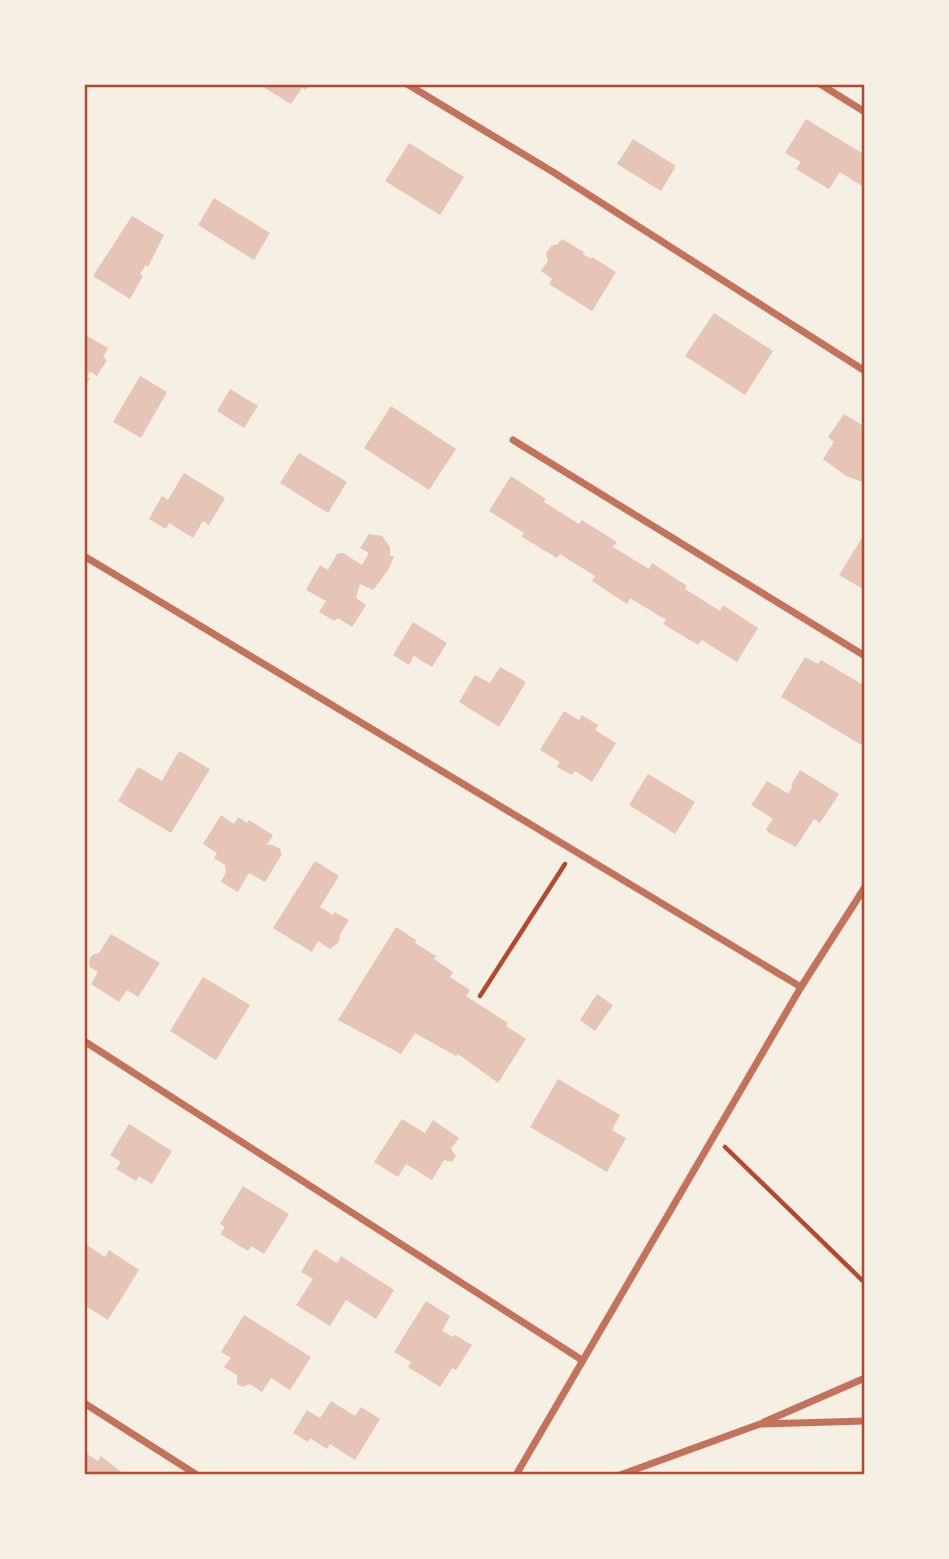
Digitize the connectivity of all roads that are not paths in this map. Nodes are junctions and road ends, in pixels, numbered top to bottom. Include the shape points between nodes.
1 (407, 84) edge
2 (820, 84) edge
3 (865, 112) edge
4 (865, 371) edge
5 (513, 440) dead end
6 (84, 556) edge
7 (865, 656) edge
8 (865, 887) edge
9 (802, 986) junction
10 (84, 1041) edge
11 (582, 1360) junction
12 (865, 1378) edge
13 (84, 1403) edge
14 (865, 1421) edge
15 (760, 1424) junction
16 (197, 1475) edge
17 (516, 1475) edge
18 (620, 1475) edge

1 - 4 street
2 - 3 street
5 - 7 street
6 - 9 street
8 - 9 street
9 - 11 street
10 - 11 street
11 - 17 street
12 - 15 street
13 - 16 street
14 - 15 street
15 - 18 street

